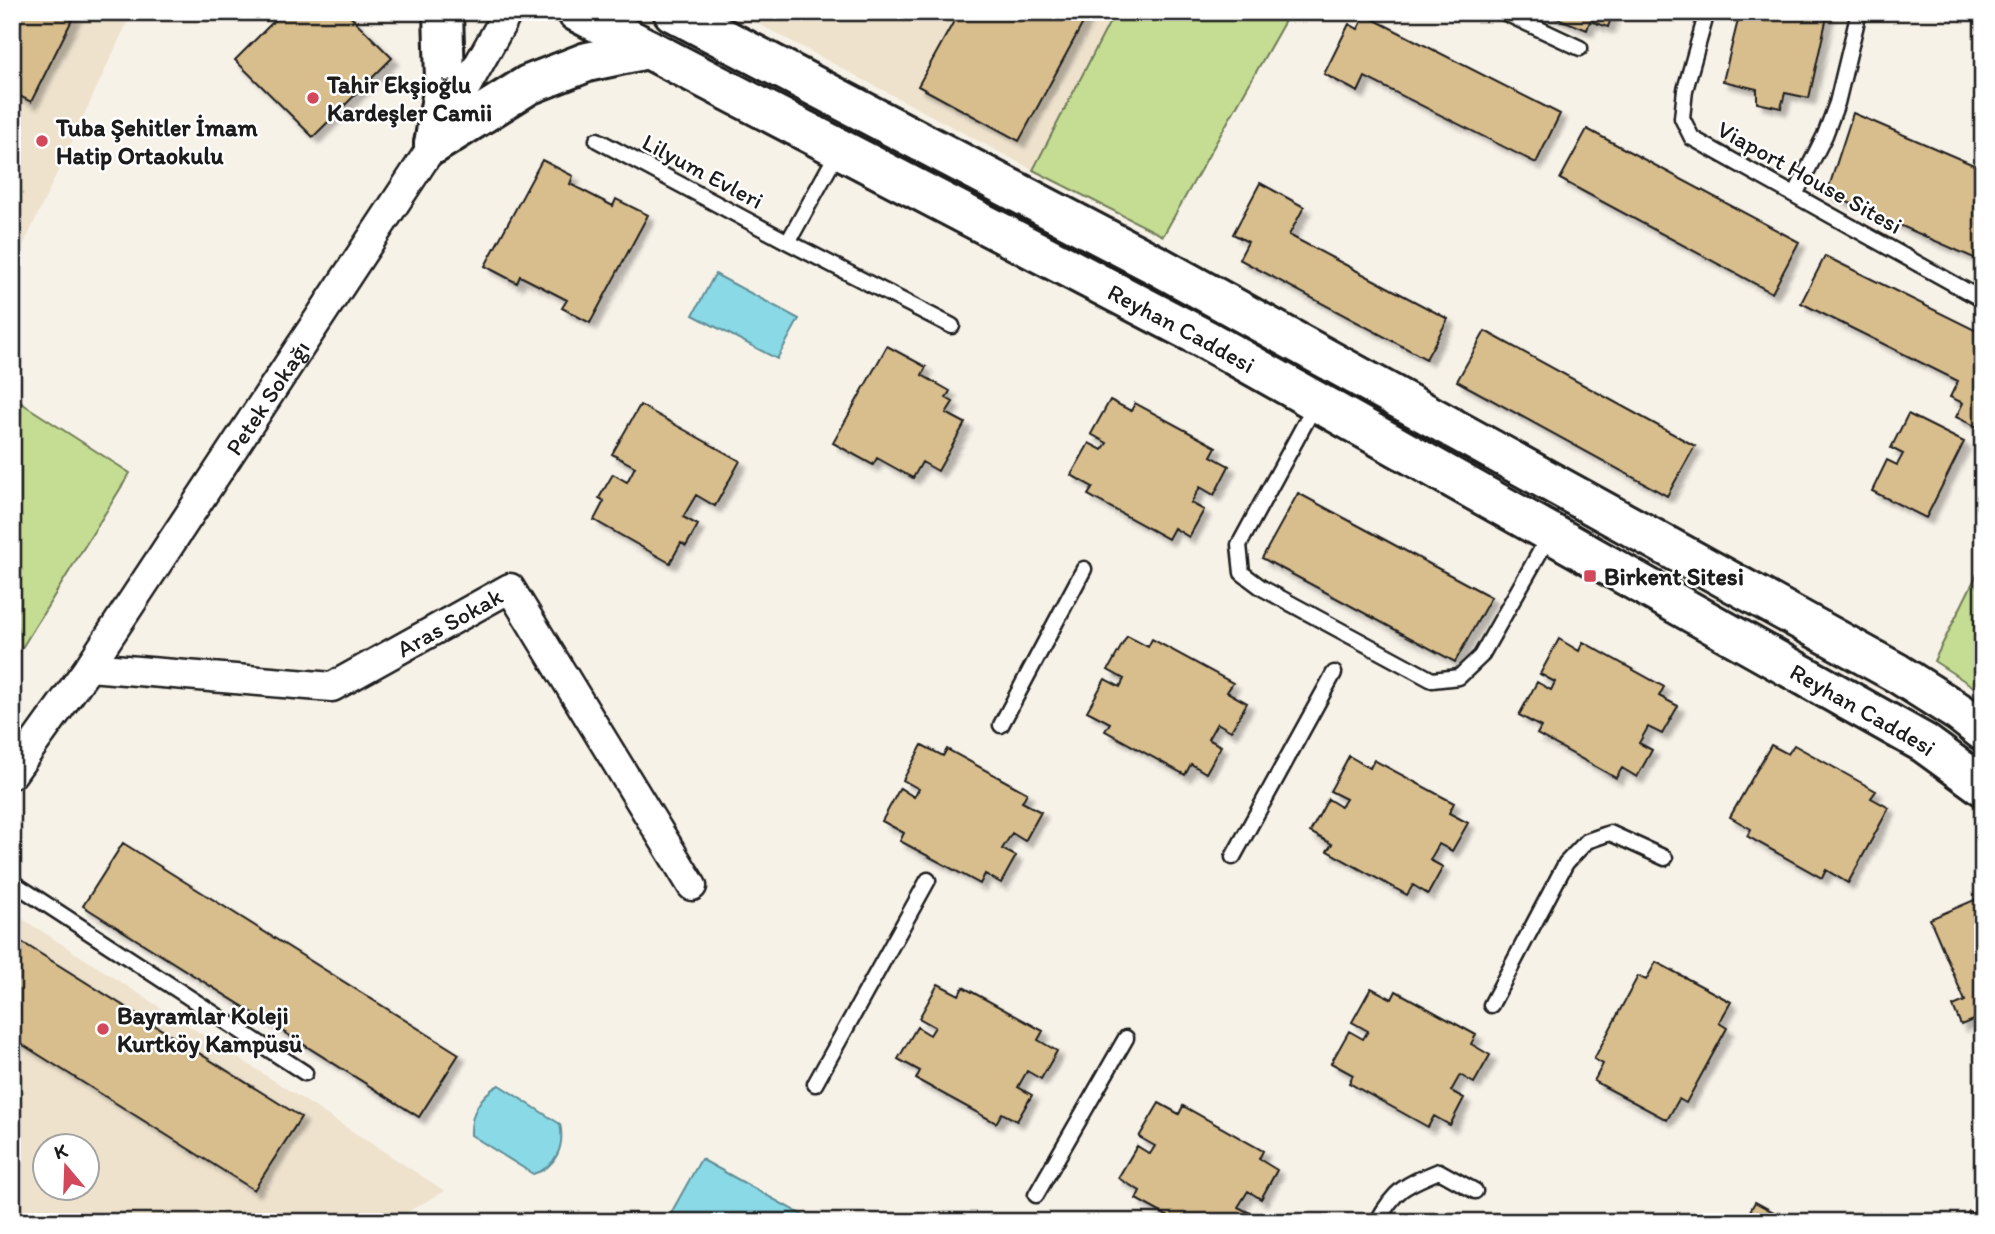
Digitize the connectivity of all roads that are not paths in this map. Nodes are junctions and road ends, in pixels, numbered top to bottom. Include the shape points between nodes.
1 (443, 12) edge
2 (508, 12) edge
3 (577, 12) edge
4 (673, 12) edge
5 (1503, 12) edge
6 (1707, 12) edge
7 (1859, 12) edge
8 (1580, 48) dead end
9 (648, 49) junction
10 (597, 140) dead end
11 (434, 144) junction
12 (839, 149) junction
13 (1795, 195) junction
14 (788, 243) junction
15 (1983, 300) edge
16 (952, 326) dead end
17 (1316, 402) junction
18 (1550, 533) junction
19 (1084, 569) dead end
20 (1799, 620) junction
21 (1776, 661) junction
22 (89, 667) junction
23 (1334, 673) dead end
24 (1001, 724) dead end
25 (1983, 731) edge
26 (12, 774) edge
27 (1983, 786) edge
28 (1233, 857) dead end
29 (1665, 858) dead end
30 (928, 880) dead end
31 (12, 881) edge
32 (692, 886) dead end
33 (1491, 1005) dead end
34 (1126, 1038) dead end
35 (305, 1073) dead end
36 (815, 1084) dead end
37 (1475, 1191) dead end
38 (1036, 1195) dead end
39 (1377, 1222) edge

1 - 11 main road via 445,79
2 - 11 street, Petek Sokağı
3 - 9 main road, Reyhan Caddesi
4 - 20 main road, Reyhan Caddesi via 1160,267
5 - 8 lane
6 - 13 lane, Viaport House Sitesi via 1685,90 1682,118 1692,138
7 - 13 lane via 1837,103
9 - 11 main road via 587,62 528,85
9 - 12 main road, Reyhan Caddesi
10 - 14 lane, Lilyum Evleri
11 - 22 street, Petek Sokağı
12 - 14 lane
12 - 17 main road, Reyhan Caddesi
13 - 15 lane, Viaport House Sitesi
14 - 16 lane, Lilyum Evleri
17 - 18 main road, Reyhan Caddesi
17 - 18 lane via 1239,545 1242,573 1262,588 1432,680 1459,677 1480,656
18 - 21 main road, Reyhan Caddesi
19 - 24 lane
20 - 21 main road, Reyhan Caddesi
20 - 25 main road, Reyhan Caddesi via 1897,673
21 - 27 main road, Reyhan Caddesi via 1924,743
22 - 26 street, Petek Sokağı
22 - 32 street, Aras Sokak via 332,687 510,588
23 - 28 lane
29 - 33 lane via 1610,833 1587,841 1566,863
30 - 36 lane
31 - 35 lane
34 - 38 lane
37 - 39 lane via 1439,1171 1389,1198

